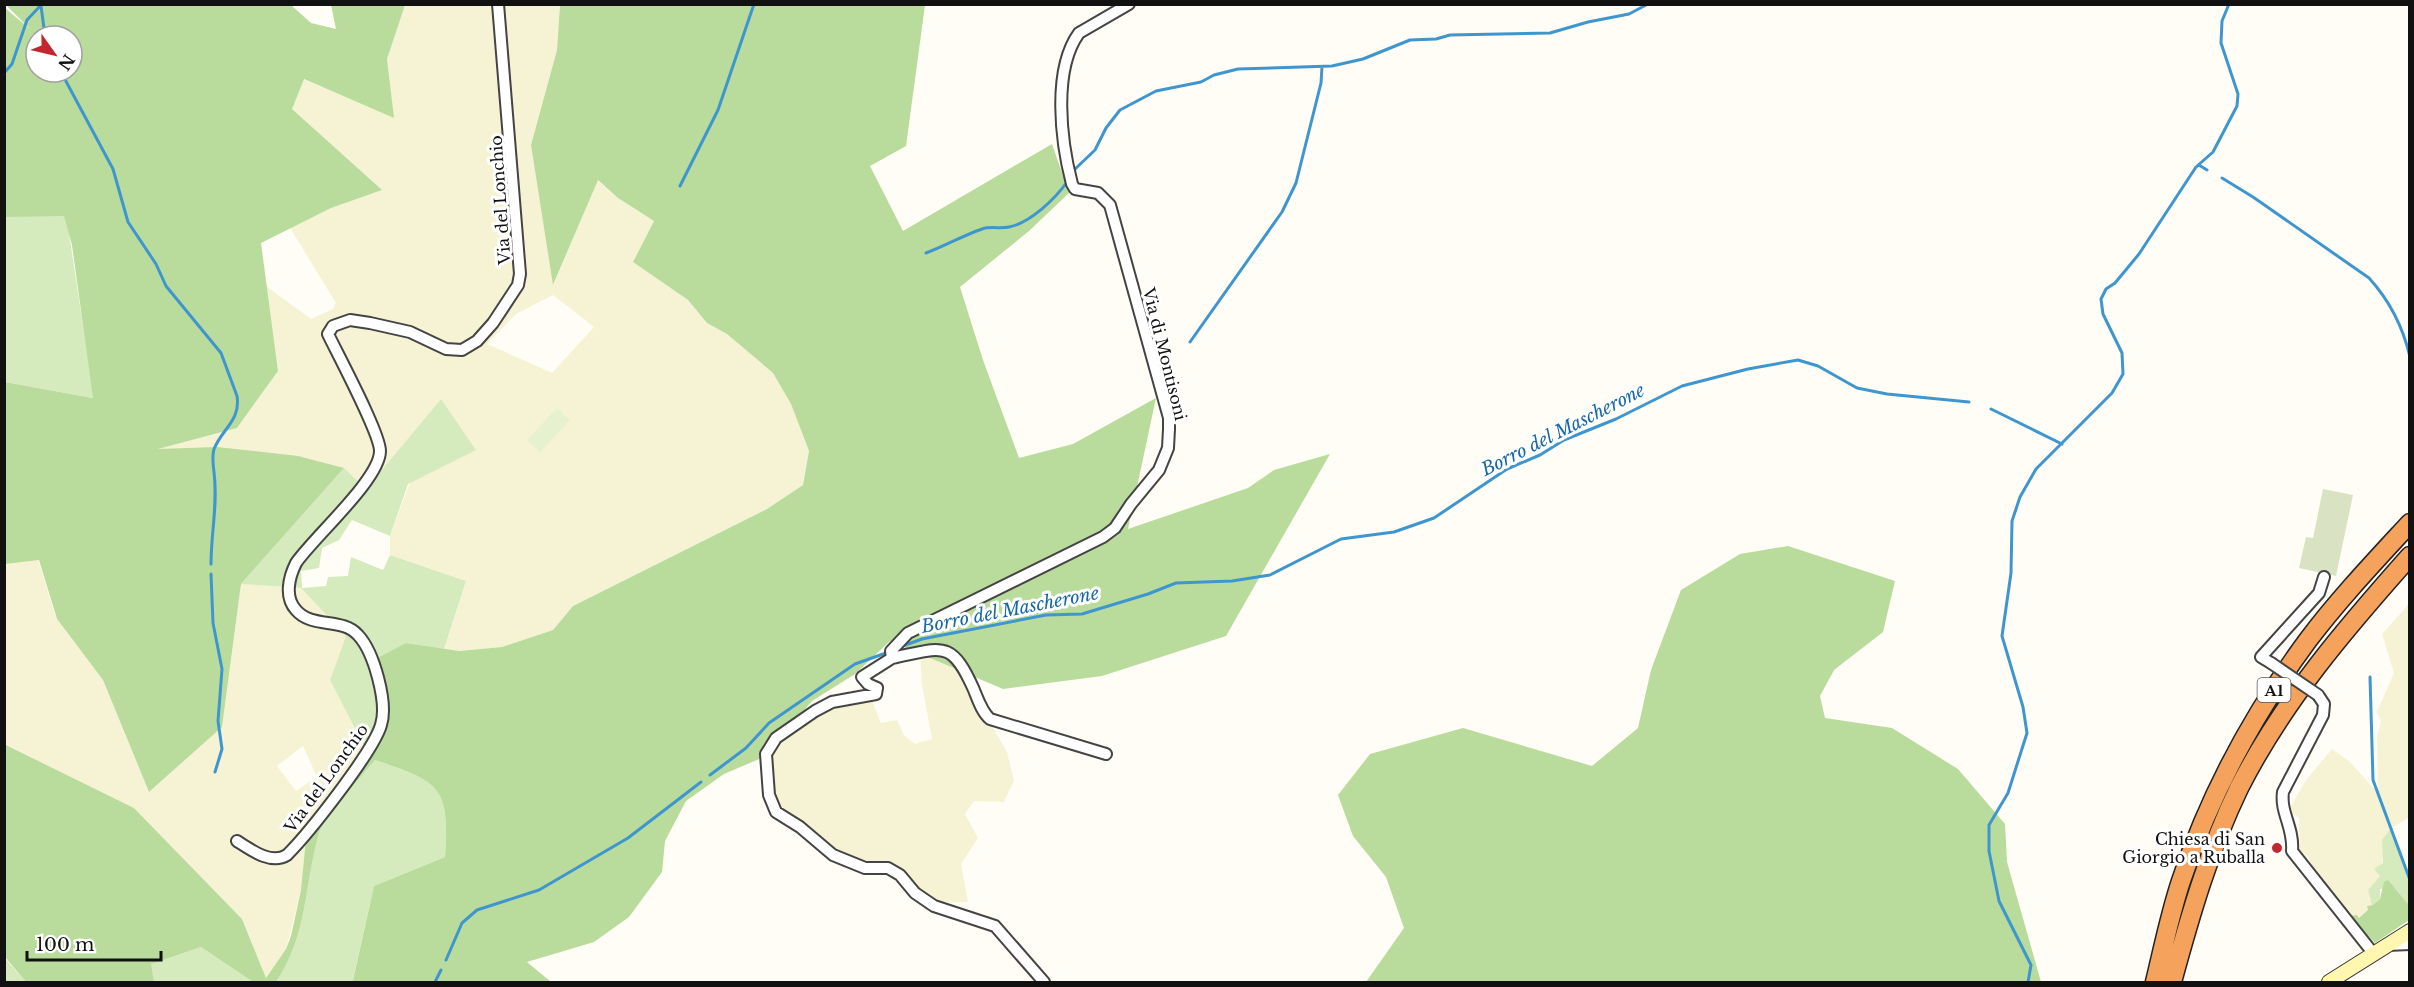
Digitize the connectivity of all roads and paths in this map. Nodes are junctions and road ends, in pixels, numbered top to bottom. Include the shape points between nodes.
1 (498, 4) edge
2 (1130, 4) edge
3 (2409, 523) edge
4 (2409, 556) edge
5 (2324, 577) dead end
6 (892, 658) junction
7 (1106, 754) dead end
8 (237, 841) dead end
9 (2409, 931) edge
10 (2409, 944) edge
11 (2387, 945) junction
12 (2373, 953) junction
13 (1044, 982) edge
14 (2155, 982) edge
15 (2172, 982) edge
16 (2329, 982) edge

1 - 8 street, Via del Lonchio via 515,196 518,285 483,335 462,350 446,350 410,332 358,321 333,326 328,334 377,434 380,453 370,477 296,563 289,580 289,594 292,605 305,617 351,628 365,643 383,699 381,728 287,855 270,858
2 - 6 street, Via di Montisoni via 1079,33 1073,41 1062,75 1063,119 1074,189 1098,193 1110,205 1169,418 1168,448 1152,480 1115,528 908,633 891,651
3 - 14 highway, A1 via 2309,639 2254,720 2199,830 2180,883
4 - 15 highway, A1 via 2312,672 2271,732 2240,788 2198,888
5 - 12 street, bridge via 2319,593 2261,657 2318,695 2324,704 2323,715 2282,801 2293,835 2292,851
6 - 7 street, Via di Montisoni via 936,649 951,653 962,665 990,719
6 - 13 street, Via di Montisoni via 862,677 877,688 876,694 832,702 776,738 769,747 771,803 776,812 801,827 833,855 865,868 888,868 934,906 995,926
9 - 11 main road
10 - 11 street
11 - 12 main road
12 - 16 main road

